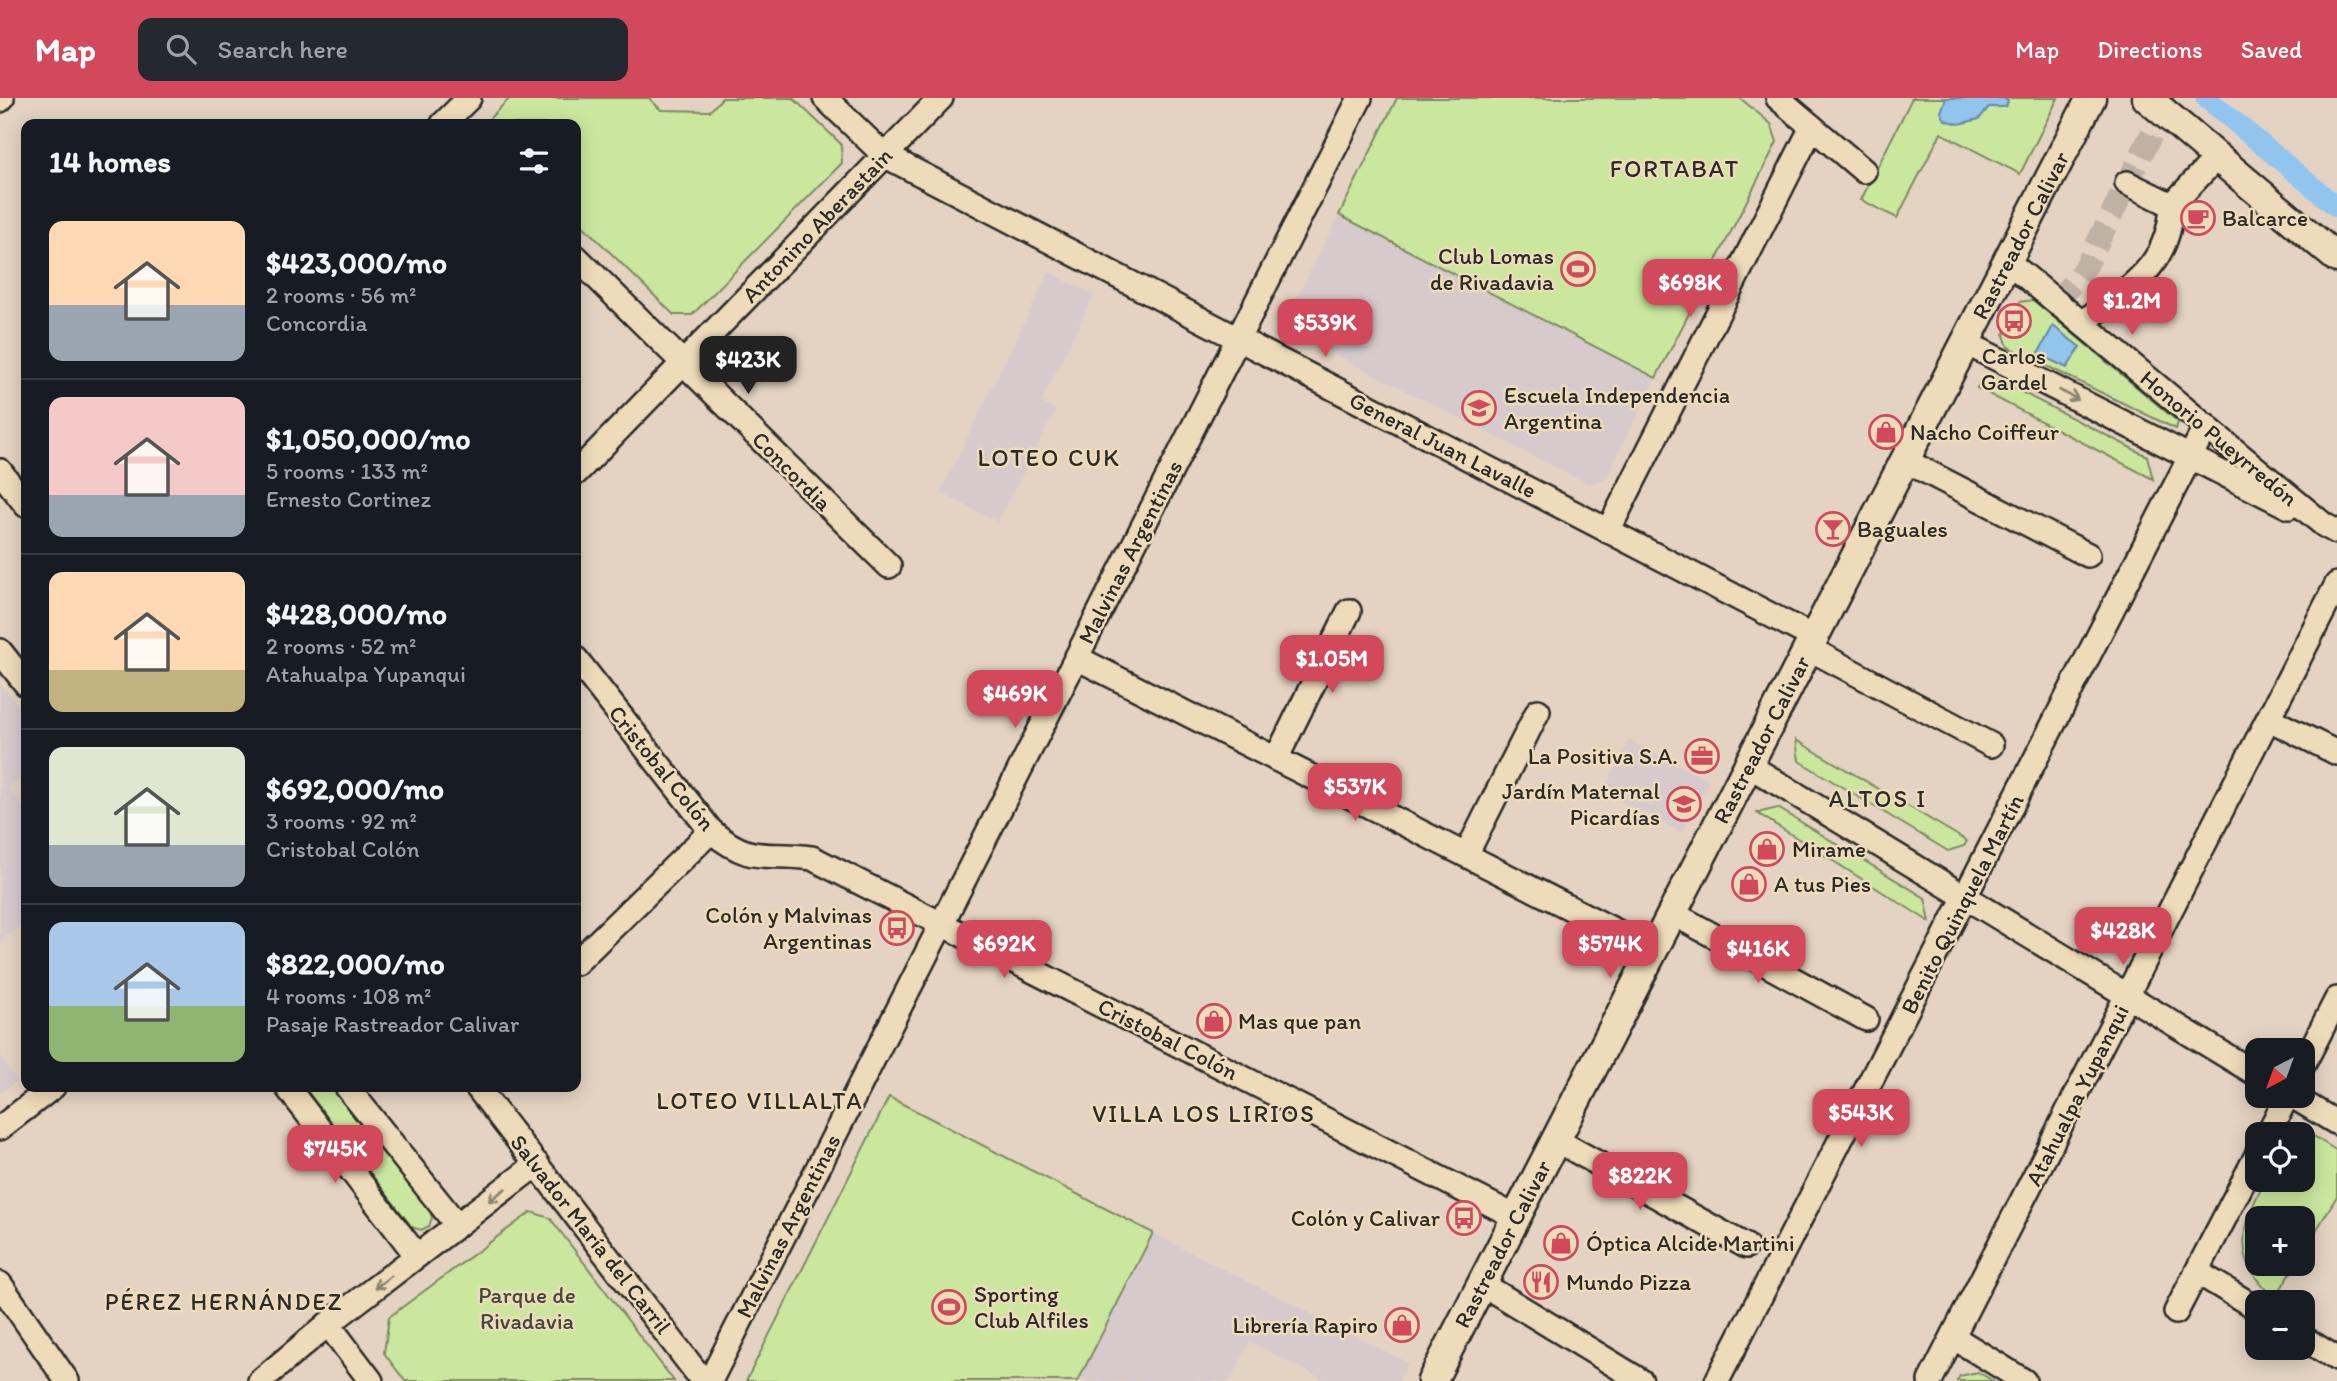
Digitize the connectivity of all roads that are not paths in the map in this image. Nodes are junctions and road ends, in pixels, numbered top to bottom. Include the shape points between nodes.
1 (469, 98) edge
2 (825, 98) edge
3 (941, 98) edge
4 (1360, 98) edge
5 (1778, 98) edge
6 (2091, 98) edge
7 (2147, 98) edge
8 (448, 119) edge
9 (1812, 127) junction
10 (884, 155) junction
11 (2217, 156) junction
12 (1864, 171) dead end
13 (2127, 183) dead end
14 (2172, 205) junction
15 (2337, 258) edge
16 (2006, 260) junction
17 (581, 262) edge
18 (2082, 323) junction
19 (1238, 339) junction
20 (1964, 342) junction
21 (683, 363) junction
22 (2206, 426) junction
23 (2190, 457) junction
24 (1904, 460) junction
25 (581, 468) edge
26 (0, 471) edge
27 (21, 498) edge
28 (2330, 528) edge
29 (1608, 531) junction
30 (2088, 555) dead end
31 (889, 566) dead end
32 (2337, 584) edge
33 (1349, 611) dead end
34 (1810, 643) junction
35 (0, 651) edge
36 (1077, 658) junction
37 (581, 665) edge
38 (21, 678) edge
39 (1538, 711) dead end
40 (2269, 719) junction
41 (1991, 745) dead end
42 (2337, 753) edge
43 (1276, 759) junction
44 (1748, 765) junction
45 (711, 831) junction
46 (1466, 855) junction
47 (1965, 897) junction
48 (1672, 913) junction
49 (942, 924) junction
50 (1653, 950) junction
51 (581, 958) edge
52 (2129, 996) junction
53 (2337, 999) edge
54 (1866, 1019) dead end
55 (2315, 1042) edge
56 (2245, 1067) edge
57 (47, 1092) edge
58 (291, 1092) edge
59 (351, 1092) edge
60 (481, 1092) edge
61 (2310, 1108) edge
62 (2337, 1123) edge
63 (0, 1128) edge
64 (1556, 1140) junction
65 (537, 1164) junction
66 (2245, 1178) edge
67 (1516, 1217) junction
68 (457, 1226) junction
69 (1746, 1246) dead end
70 (417, 1256) junction
71 (2197, 1272) junction
72 (0, 1284) edge
73 (1482, 1284) junction
74 (2245, 1301) edge
75 (2176, 1312) dead end
76 (328, 1324) junction
77 (1952, 1337) junction
78 (2315, 1345) edge
79 (2337, 1359) edge
80 (67, 1381) edge
81 (260, 1381) edge
82 (372, 1381) edge
83 (704, 1381) edge
84 (710, 1381) edge
85 (1432, 1381) edge
86 (1641, 1381) edge
87 (1717, 1381) edge
88 (1930, 1381) edge
89 (2024, 1381) edge

1 - 8 street
2 - 10 street, General Juan Lavalle
3 - 10 street, Antonino Aberastain
4 - 19 street, Malvinas Argentinas
5 - 9 street
6 - 16 main road, Rastreador Calivar
7 - 11 main road
9 - 12 street
9 - 29 street
10 - 19 street, General Juan Lavalle
10 - 21 street, Antonino Aberastain
11 - 14 street
11 - 15 main road
13 - 14 street
14 - 18 street via 2171,228 2151,270
16 - 18 street, Honorio Pueyrredón
16 - 20 main road, Rastreador Calivar
17 - 21 street, Concordia
18 - 22 street, Honorio Pueyrredón
19 - 29 street, General Juan Lavalle
19 - 36 street, Malvinas Argentinas
20 -> 23 street
20 - 24 main road, Rastreador Calivar
21 - 25 street, Antonino Aberastain
21 - 31 street, Concordia
22 - 23 street, Benito Quinquela Martín
22 - 28 street, Honorio Pueyrredón
23 - 28 street
23 - 47 street, Benito Quinquela Martín
24 - 30 street
24 - 34 main road, Rastreador Calivar
26 - 27 street
29 - 34 street, General Juan Lavalle
32 - 40 street, Atahualpa Yupanqui
33 - 43 street
34 - 41 street, General Juan Lavalle
34 - 44 main road, Rastreador Calivar
35 - 38 street
36 - 43 street
36 - 49 street, Malvinas Argentinas
37 - 45 street, Cristobal Colón
39 - 46 street
40 - 42 street
40 - 52 street, Atahualpa Yupanqui
43 - 46 street
44 - 47 street
44 - 48 main road, Rastreador Calivar
45 - 49 street, Cristobal Colón via 753,857 812,858
45 - 51 street
46 - 50 street
47 - 52 street
47 - 87 street, Benito Quinquela Martín
48 - 50 main road, Rastreador Calivar
48 - 54 street
49 - 67 street, Cristobal Colón
49 - 84 street, Malvinas Argentinas
50 - 64 main road, Rastreador Calivar
52 - 56 street
52 - 77 street, Atahualpa Yupanqui
53 - 55 street
57 - 63 street
58 - 70 street
59 - 68 street
60 - 65 street, Salvador María del Carril
61 - 62 street
64 - 67 main road, Rastreador Calivar
64 - 69 street
65 -> 68 street
65 - 83 street, Salvador María del Carril
66 - 71 street
67 - 73 main road, Rastreador Calivar
68 - 70 street
70 -> 76 street
71 - 74 street
71 - 75 street
72 - 80 street
73 - 85 main road, Rastreador Calivar
73 - 86 street
76 - 81 street
76 - 82 street
77 - 88 street, Atahualpa Yupanqui
77 - 89 street
78 - 79 street

